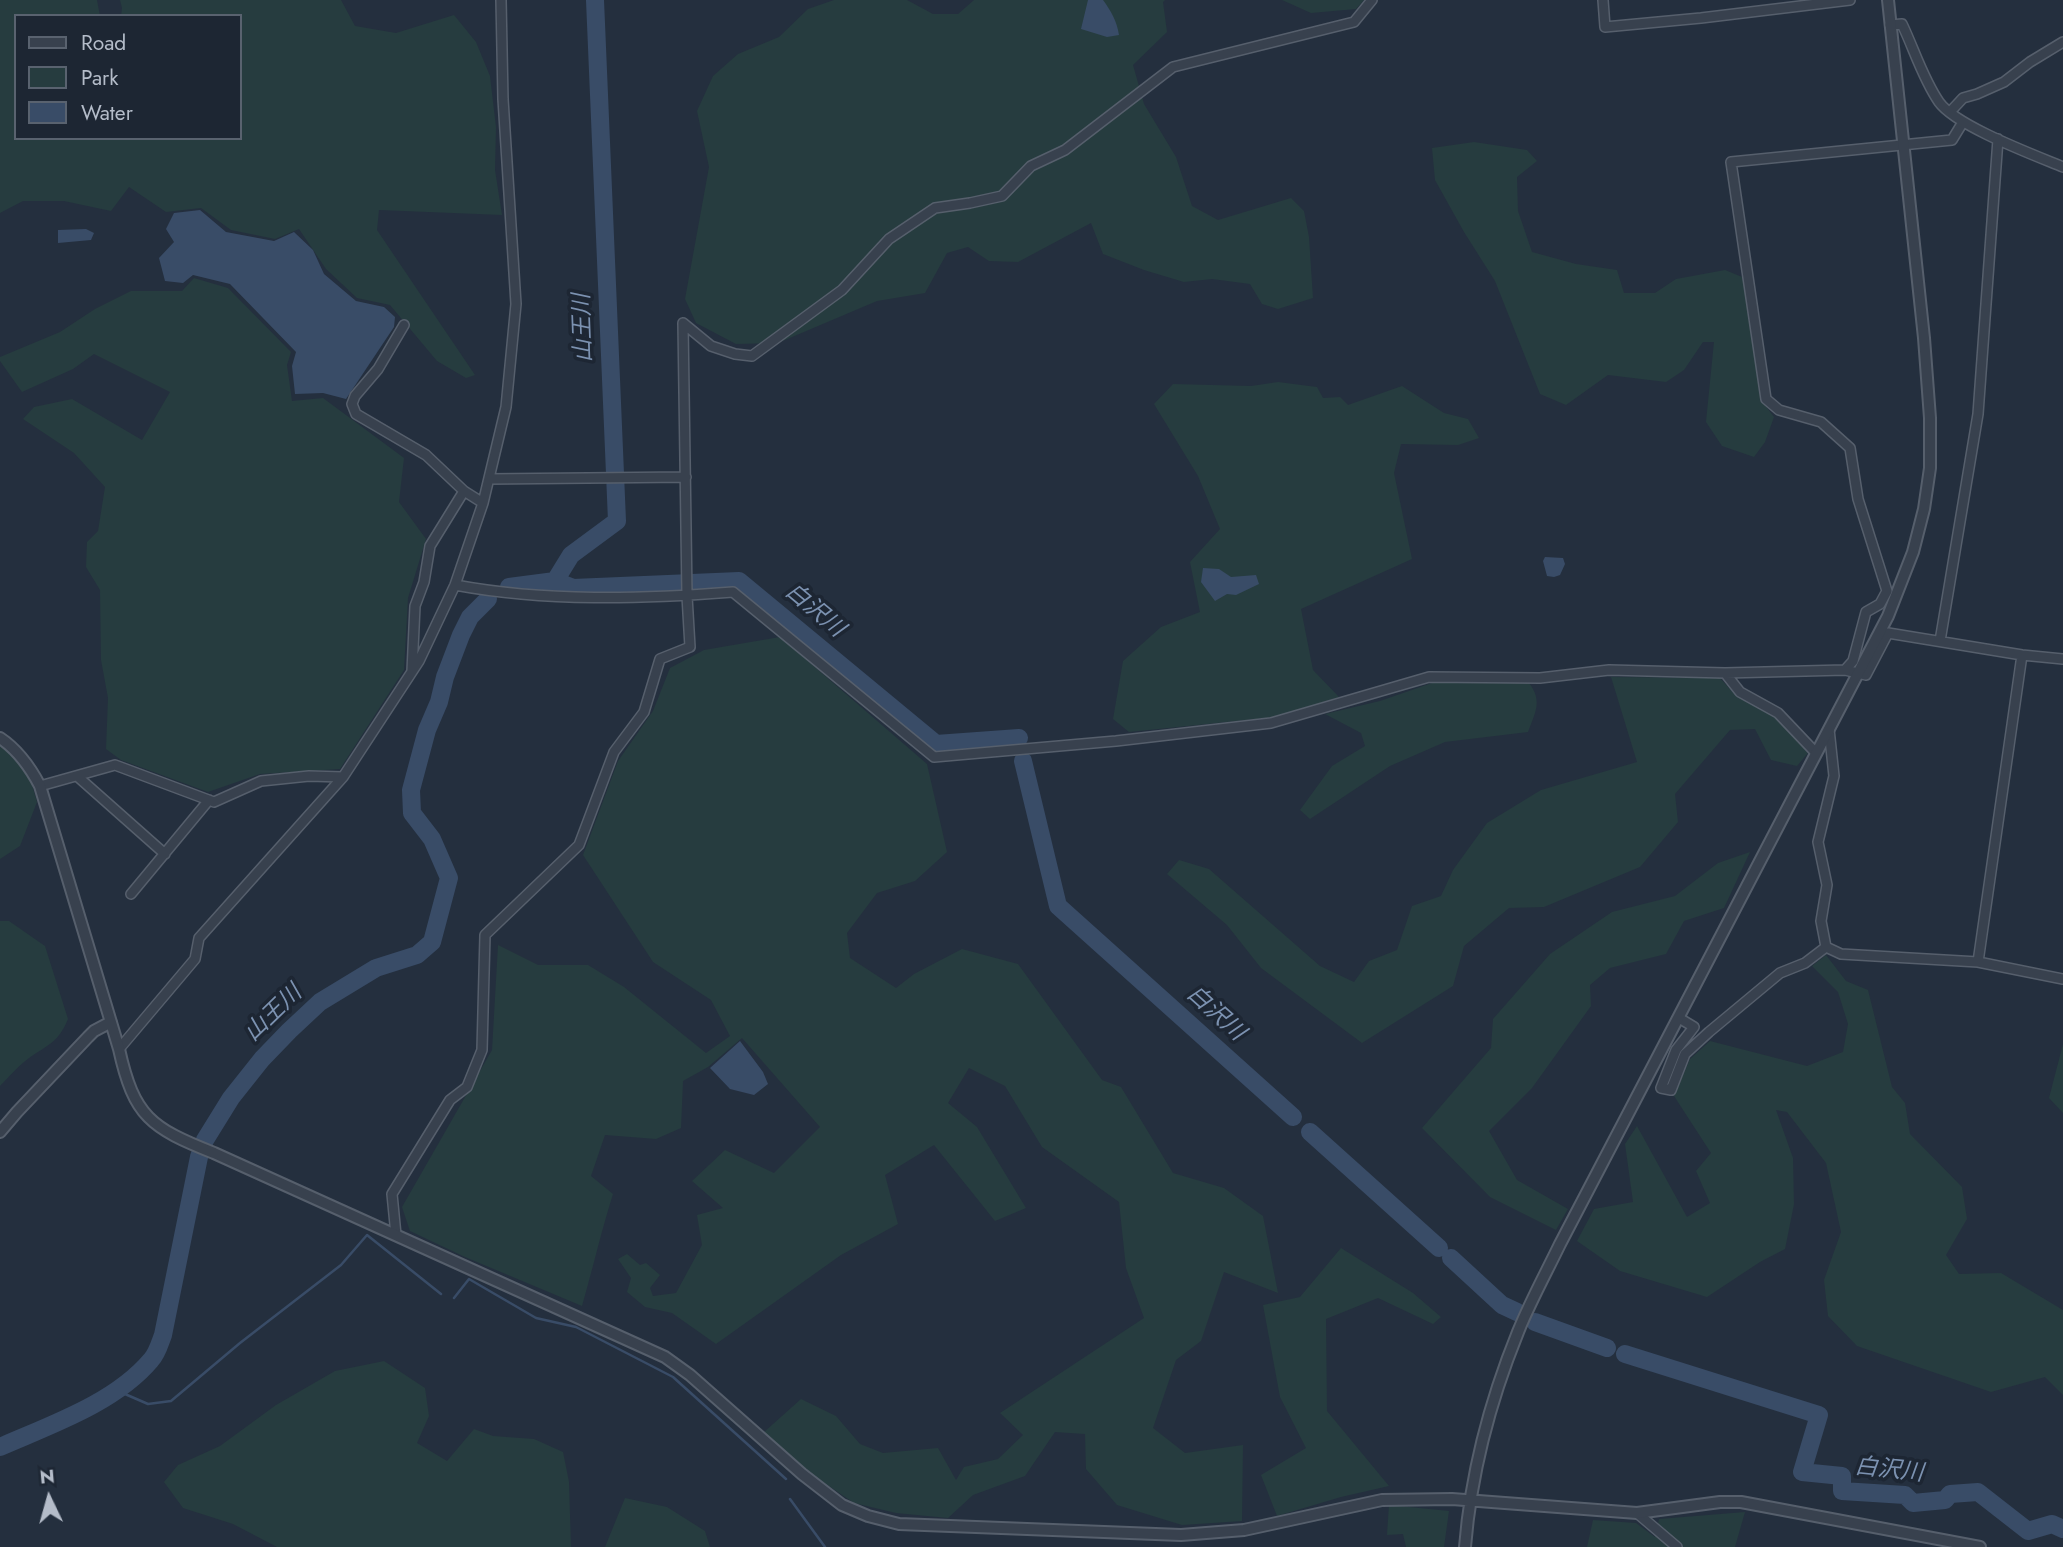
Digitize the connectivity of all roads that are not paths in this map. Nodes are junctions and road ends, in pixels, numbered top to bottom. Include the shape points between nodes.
1 (501, 0) edge
2 (1373, 0) edge
3 (1604, 0) edge
4 (1850, 0) edge
5 (1888, 0) edge
6 (1890, 25) junction
7 (2063, 42) edge
8 (1950, 113) junction
9 (1963, 121) junction
10 (1998, 139) junction
11 (1903, 144) junction
12 (2063, 167) edge
13 (404, 325) dead end
14 (686, 477) junction
15 (489, 479) junction
16 (464, 491) junction
17 (483, 503) junction
18 (456, 585) junction
19 (687, 596) junction
20 (1940, 641) junction
21 (2022, 655) junction
22 (2063, 659) edge
23 (1845, 670) junction
24 (412, 671) junction
25 (1725, 673) junction
26 (1858, 673) junction
27 (1829, 729) junction
28 (0, 737) edge
29 (1816, 753) junction
30 (77, 776) junction
31 (343, 777) junction
32 (40, 786) junction
33 (209, 800) junction
34 (164, 854) junction
35 (131, 894) dead end
36 (1826, 947) junction
37 (1978, 962) junction
38 (2063, 979) edge
39 (1679, 1018) junction
40 (111, 1022) junction
41 (119, 1049) junction
42 (0, 1132) edge
43 (396, 1235) junction
44 (1470, 1501) junction
45 (1637, 1513) junction
46 (1465, 1547) edge
47 (1677, 1547) edge
48 (1980, 1547) edge

1 - 15 street via 516,304 506,407
2 - 14 street via 1354,22 1172,68 1065,150 1031,166 1002,196 935,208 912,223 889,239 842,290 752,356 711,346 683,323
3 - 4 street via 1605,27
5 - 6 street
6 - 8 street via 1902,24 1940,105
6 - 11 street
7 - 8 street via 2004,82 1962,98
8 - 9 street
9 - 10 street
9 - 11 street via 1952,139
10 - 12 street
10 - 20 street via 1978,414
11 - 23 street via 1731,162 1766,399 1779,410 1821,422 1850,448 1858,499 1887,591 1880,604 1866,612 1853,661
11 - 26 street via 1924,338 1930,468 1913,552 1888,617
13 - 16 street via 352,404 356,414 426,455
14 - 15 street
14 - 19 street
15 - 17 street
16 - 17 street
16 - 24 street via 430,547 415,606
17 - 18 street
18 - 19 street via 553,597
18 - 24 street
19 - 25 street via 733,592 934,757 1270,723 1429,677 1539,678 1609,670
19 - 43 street via 690,647 660,659 644,712 614,752 579,845 485,935 482,1050 467,1087 450,1100 392,1194
20 - 21 street
20 - 26 street via 1888,633 1866,675
21 - 22 street
21 - 37 street
23 - 25 street
23 - 26 street
24 - 31 street
25 - 29 street via 1740,692 1778,713
26 - 27 street
27 - 29 street
27 - 36 street via 1834,776 1818,842 1827,886 1821,921
28 - 32 street via 30,767
29 - 39 street
30 - 32 street
30 - 33 street via 115,765
30 - 34 street
31 - 33 street via 261,781 214,802
31 - 41 street via 199,938 195,959
32 - 40 street
33 - 34 street
34 - 35 street
36 - 37 street via 1841,954
36 - 39 street via 1805,963 1780,973 1701,1039 1685,1054 1671,1090 1661,1088 1676,1050 1694,1027
37 - 38 street
39 - 44 street via 1518,1330 1491,1409
40 - 41 street
40 - 42 street via 94,1031
41 - 43 street via 129,1089 145,1114 163,1129
43 - 44 street via 665,1356 842,1506 899,1524 1181,1535 1244,1530 1382,1500
44 - 45 street
44 - 46 street
45 - 47 street
45 - 48 street via 1741,1502

